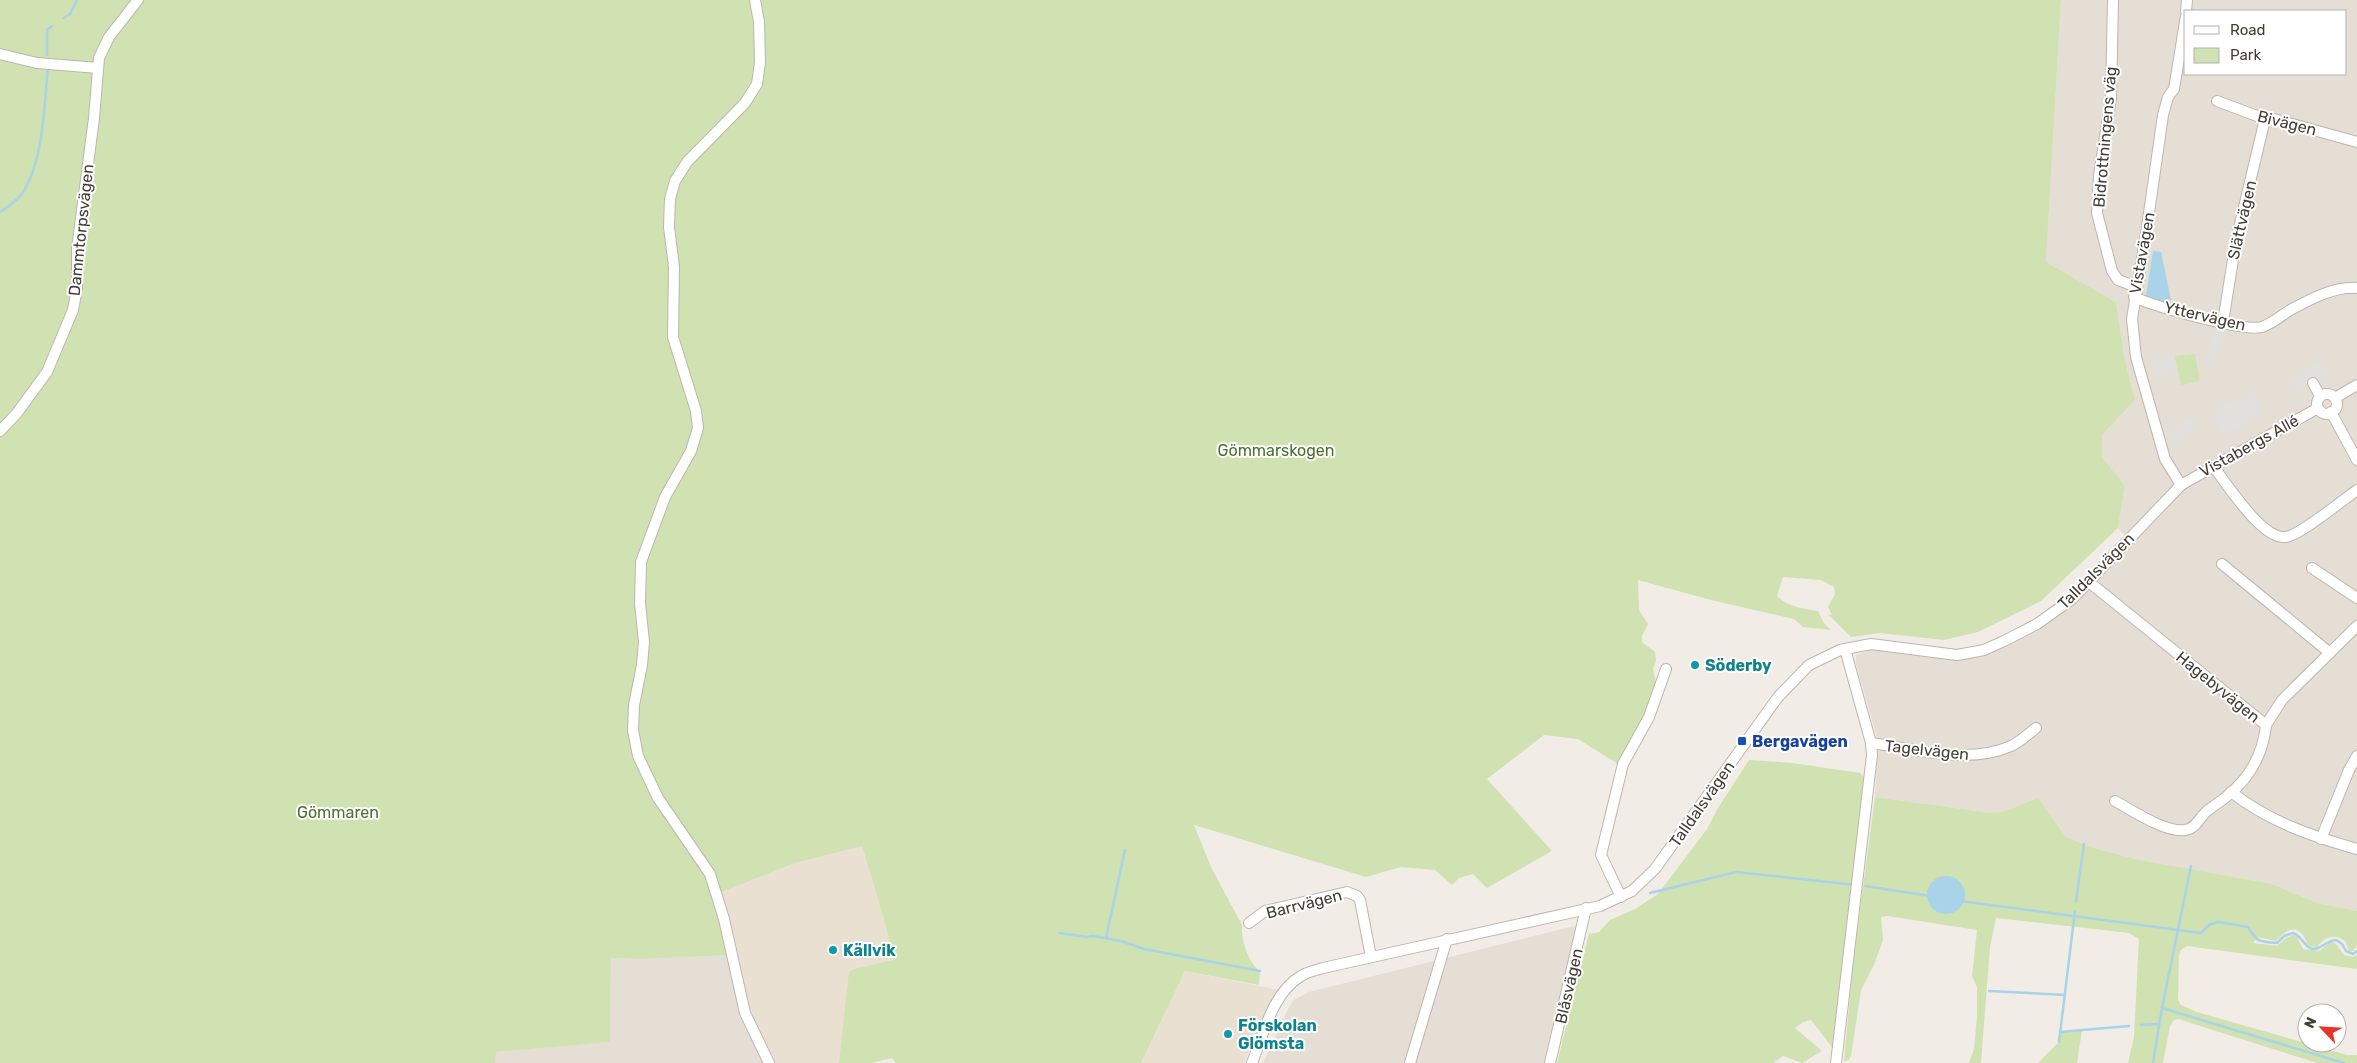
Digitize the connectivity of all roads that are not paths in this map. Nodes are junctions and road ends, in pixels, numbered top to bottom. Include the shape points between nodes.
1 (138, 0) edge
2 (756, 0) edge
3 (2113, 0) edge
4 (2184, 28) edge
5 (0, 54) edge
6 (98, 68) junction
7 (2217, 102) dead end
8 (2265, 119) junction
9 (2357, 142) edge
10 (2357, 288) edge
11 (2136, 292) junction
12 (2223, 322) junction
13 (2314, 383) dead end
14 (2357, 385) edge
15 (2320, 396) junction
16 (2334, 398) junction
17 (2318, 408) junction
18 (2331, 412) junction
19 (0, 431) edge
20 (2357, 460) edge
21 (2213, 466) junction
22 (2181, 485) junction
23 (2357, 490) edge
24 (2222, 564) dead end
25 (2312, 568) dead end
26 (2089, 582) junction
27 (2357, 598) edge
28 (2357, 626) edge
29 (1845, 649) junction
30 (2330, 653) junction
31 (1666, 669) dead end
32 (2266, 725) junction
33 (2036, 728) dead end
34 (1871, 743) junction
35 (2357, 756) edge
36 (2231, 792) junction
37 (2115, 801) dead end
38 (2321, 839) junction
39 (2357, 849) edge
40 (1621, 897) junction
41 (1586, 908) junction
42 (1250, 923) dead end
43 (1447, 939) junction
44 (1370, 957) junction
45 (769, 1063) edge
46 (1252, 1063) edge
47 (1410, 1063) edge
48 (1550, 1063) edge
49 (1836, 1063) edge

1 - 6 street, Dammtorpsvägen via 106,41
2 - 45 street via 760,22 760,62 756,84 745,103 687,162 675,181 670,199 673,337 696,410 698,428 691,451 665,497 641,562 640,603 644,642 633,730 638,756 658,798 710,874 724,919 745,1013
3 - 11 street, Bidrottningens väg via 2111,98 2099,176 2097,214 2112,271 2118,280
4 - 11 street, Vistavägen via 2174,89 2163,115
5 - 6 street via 37,63
6 - 19 street, Dammtorpsvägen via 73,310 47,372
7 - 8 street, Bivägen
8 - 9 street, Bivägen
8 - 12 street, Slättvägen via 2236,241
10 - 12 street, Yttervägen via 2346,287 2318,297 2261,327
11 - 12 street, Yttervägen via 2182,314
11 - 22 street, Vistavägen via 2132,319 2136,357 2164,440 2164,459
13 - 15 street
14 - 16 street
15 - 16 street via 2328,394
15 - 17 street
16 - 18 street via 2336,405
17 - 18 street via 2325,413
17 - 21 street, Vistabergs Allé
18 - 20 street
21 - 22 street, Vistabergs Allé
21 - 23 street via 2245,508 2277,536 2293,535
22 - 26 street, Talldalsvägen
24 - 30 street
25 - 27 street
26 - 29 street, Talldalsvägen via 2072,599 2036,624 1975,653 1948,655 1880,644
26 - 32 street, Hagebyvägen
28 - 30 street, Hagebyvägen
29 - 34 street
29 - 40 street, Talldalsvägen via 1809,665 1791,681 1665,857 1644,880
30 - 32 street, Hagebyvägen via 2282,700
31 - 40 street via 1649,717 1623,764 1601,856
32 - 36 street via 2258,759
33 - 34 street, Tagelvägen via 2011,746 1979,755 1954,755
34 - 49 street via 1871,767
35 - 38 street
36 - 37 street via 2187,830 2172,829
36 - 38 street via 2278,822
38 - 39 street
40 - 41 street, Talldalsvägen
41 - 43 street, Talldalsvägen
41 - 48 street, Blåsvägen
42 - 44 street, Barrvägen via 1265,911 1352,893 1360,900
43 - 44 street, Talldalsvägen
43 - 47 street
44 - 46 street, Talldalsvägen via 1323,968 1293,982 1277,1002

